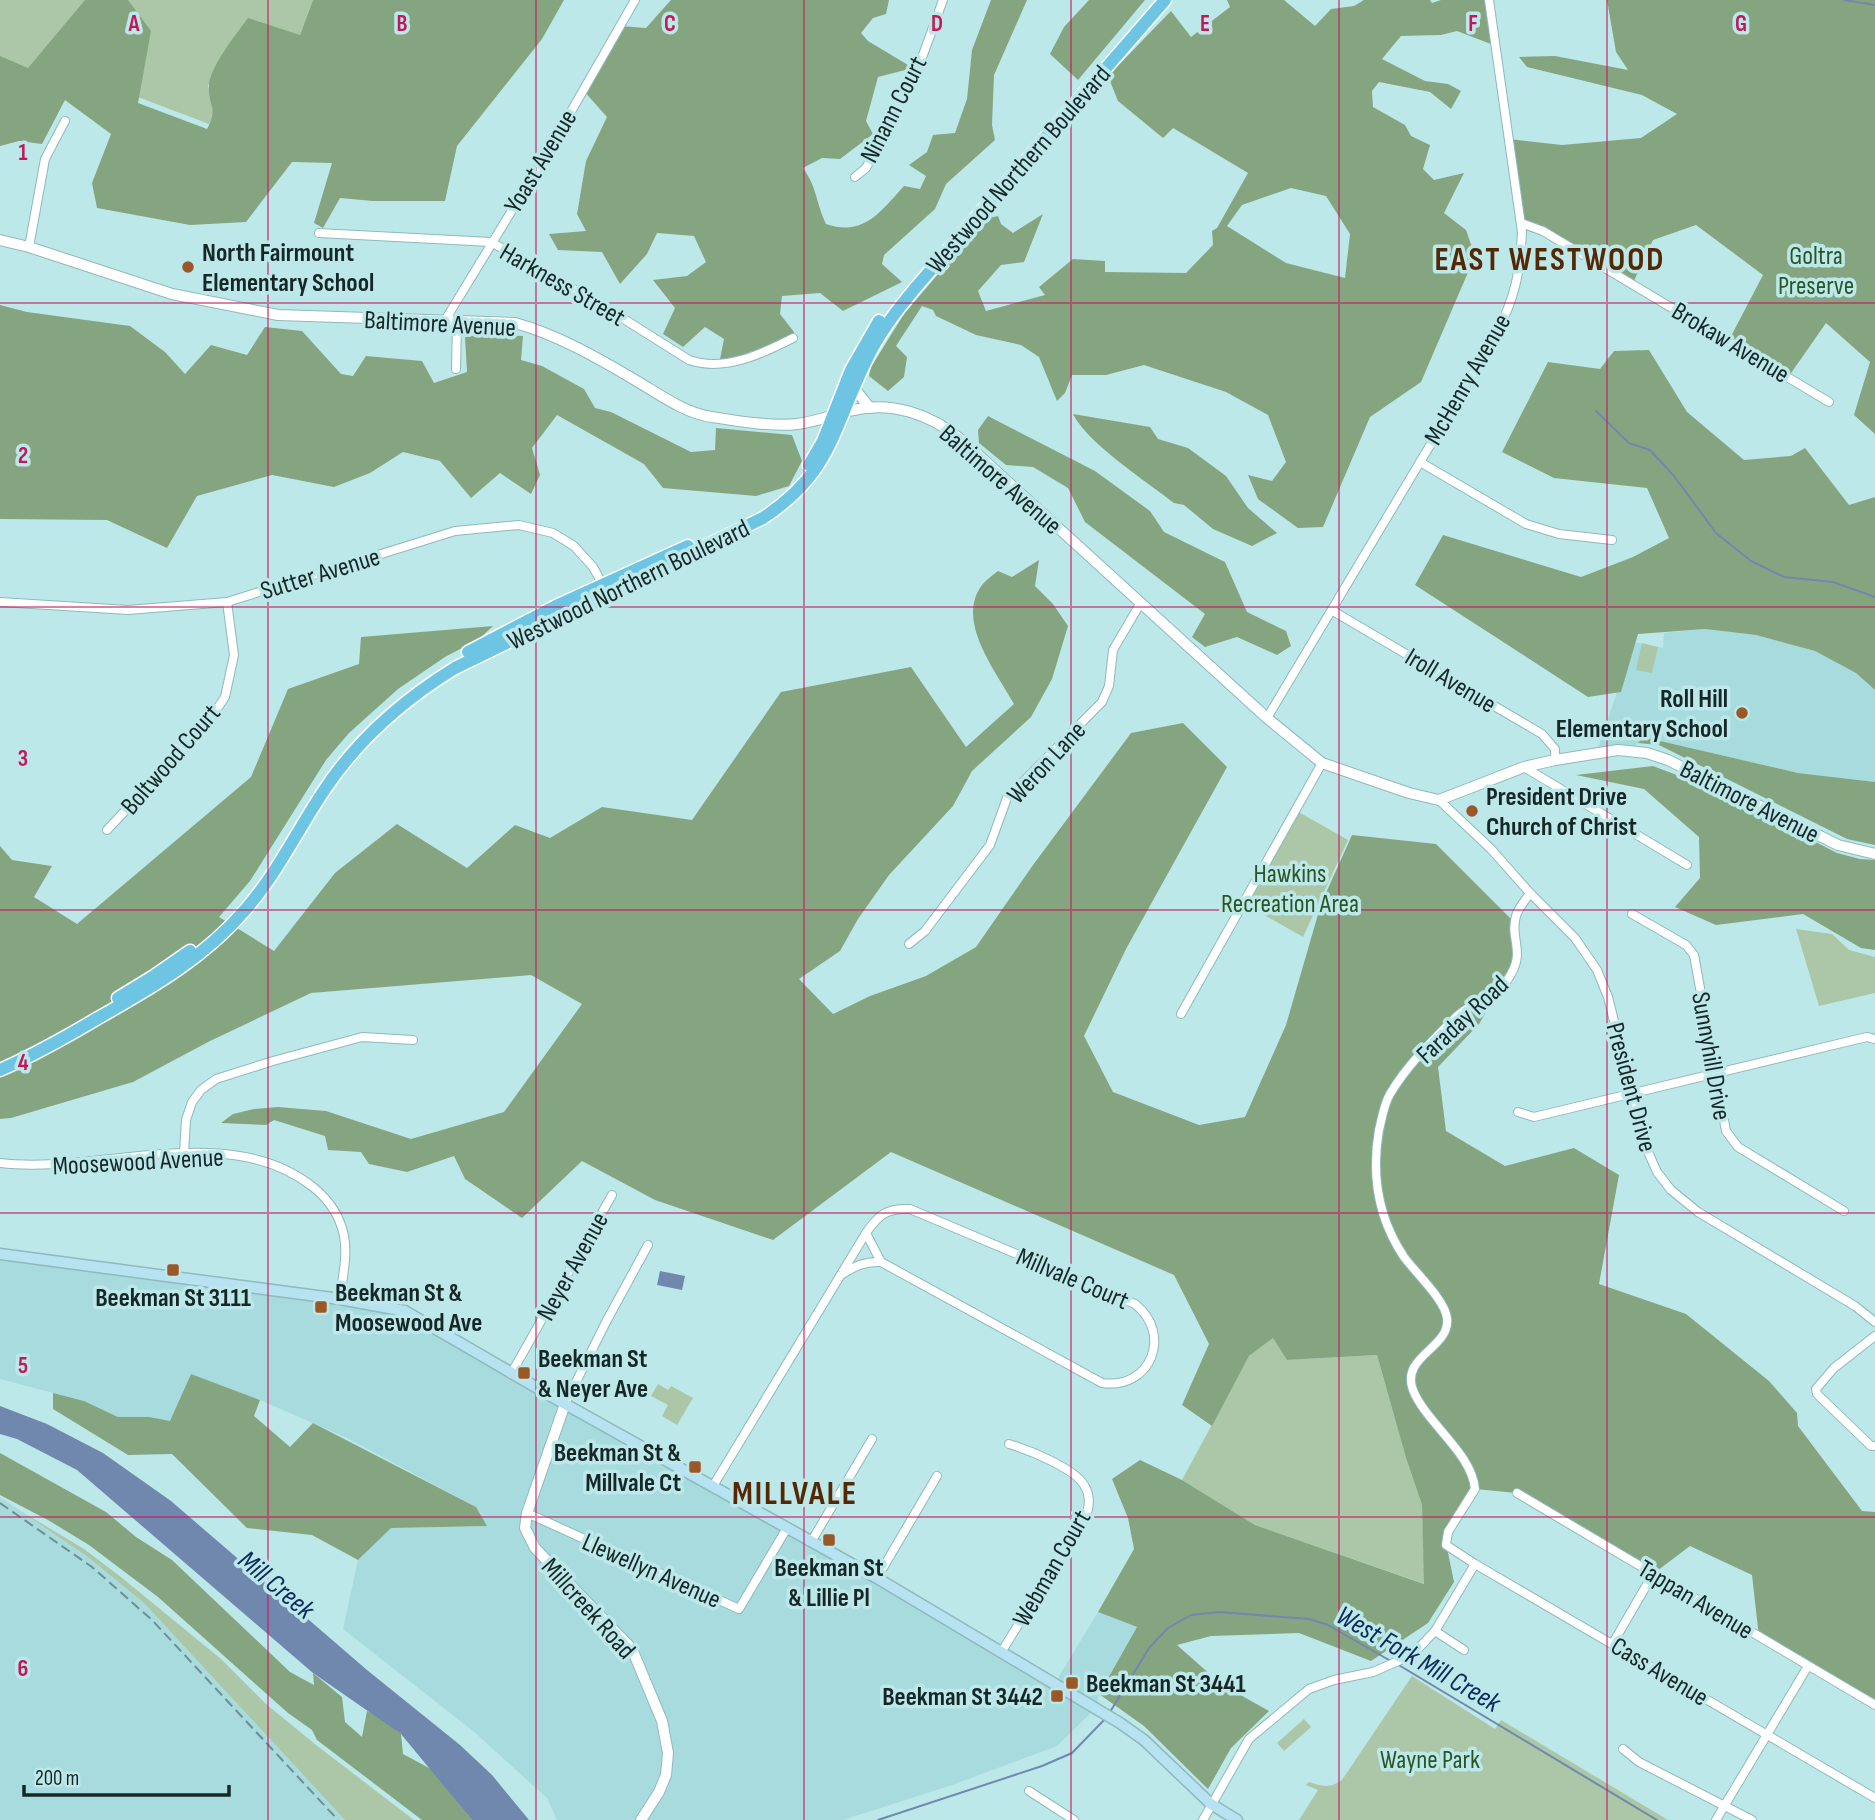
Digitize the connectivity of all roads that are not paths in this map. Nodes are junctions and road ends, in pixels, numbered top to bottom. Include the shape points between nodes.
1 (635, 0) edge
2 (943, 0) edge
3 (1155, 0) edge
4 (1165, 0) edge
5 (1489, 0) edge
6 (65, 121) dead end
7 (855, 177) dead end
8 (1521, 223) junction
9 (319, 233) dead end
10 (0, 240) edge
11 (491, 242) junction
12 (29, 247) junction
13 (444, 322) junction
14 (457, 322) junction
15 (793, 338) dead end
16 (456, 369) dead end
17 (854, 388) junction
18 (1829, 402) dead end
19 (870, 408) junction
20 (838, 414) junction
21 (1420, 462) junction
22 (1612, 540) dead end
23 (605, 589) junction
24 (0, 602) edge
25 (227, 602) junction
26 (1140, 604) junction
27 (1333, 611) junction
28 (1267, 718) junction
29 (1555, 760) junction
30 (1322, 763) junction
31 (1524, 767) junction
32 (1440, 800) junction
33 (107, 830) dead end
34 (1875, 854) edge
35 (1687, 865) dead end
36 (1530, 893) junction
37 (1632, 914) dead end
38 (909, 944) dead end
39 (1181, 1014) dead end
40 (1875, 1039) edge
41 (414, 1040) dead end
42 (0, 1063) edge
43 (0, 1070) edge
44 (1714, 1073) junction
45 (1631, 1093) junction
46 (1518, 1112) dead end
47 (184, 1153) junction
48 (0, 1163) edge
49 (612, 1195) dead end
50 (1843, 1210) dead end
51 (866, 1233) junction
52 (648, 1245) dead end
53 (0, 1254) edge
54 (881, 1262) junction
55 (841, 1275) junction
56 (340, 1299) junction
57 (1874, 1318) edge
58 (1875, 1336) edge
59 (511, 1374) junction
60 (565, 1404) junction
61 (872, 1439) dead end
62 (1009, 1444) dead end
63 (1875, 1447) edge
64 (937, 1476) dead end
65 (713, 1486) junction
66 (1517, 1493) dead end
67 (527, 1513) junction
68 (787, 1528) junction
69 (811, 1542) junction
70 (1446, 1542) joint
71 (1475, 1564) junction
72 (1653, 1574) junction
73 (877, 1578) junction
74 (1435, 1631) junction
75 (1613, 1643) junction
76 (1464, 1650) dead end
77 (1002, 1651) junction
78 (1808, 1666) junction
79 (1875, 1705) edge
80 (1767, 1734) junction
81 (1623, 1749) dead end
82 (1029, 1791) dead end
83 (1875, 1798) edge
84 (1210, 1804) junction
85 (1724, 1806) junction
86 (641, 1820) edge
87 (1074, 1820) edge
88 (1203, 1820) edge
89 (1237, 1820) edge
90 (1716, 1820) edge
91 (1752, 1820) edge

1 - 11 street, Yoast Avenue
2 - 7 street, Ninann Court via 919,66 866,168
3 - 20 main road, Westwood Northern Boulevard via 880,319 850,370
4 - 17 main road, Westwood Northern Boulevard via 903,302 875,342
5 - 8 street, McHenry Avenue
6 - 12 street via 45,159
8 - 18 street, Brokaw Avenue via 1543,230
8 - 21 street, McHenry Avenue via 1519,276 1504,318
9 - 11 street, Harkness Street
10 - 12 street, Baltimore Avenue
11 - 13 street, Yoast Avenue
11 - 15 street, Harkness Street via 700,364 757,356
12 - 13 street, Baltimore Avenue via 172,294 278,315
13 - 14 street, Baltimore Avenue
14 - 16 street
14 - 20 street, Baltimore Avenue via 530,327 676,404 710,417 787,425
17 - 19 street
17 - 20 main road, Westwood Northern Boulevard
19 - 20 street, Baltimore Avenue
19 - 26 street, Baltimore Avenue via 897,408 944,426
20 - 23 main road, Westwood Northern Boulevard via 813,461 767,507
21 - 22 street via 1526,524 1559,534
21 - 27 street, McHenry Avenue
23 - 25 street, Sutter Avenue via 574,547 553,533 519,525 455,531
23 - 42 main road, Westwood Northern Boulevard via 556,606 443,666 380,711 341,753 263,875 218,927 154,976
23 - 43 main road, Westwood Northern Boulevard via 455,668 405,701 355,749 262,890 216,940 160,983
24 - 25 street, Sutter Avenue via 128,610
25 - 33 street, Boltwood Court via 234,655 225,697 206,725
26 - 28 street, Baltimore Avenue
26 - 38 street, Weron Lane via 1113,650 1109,686 1102,702 1007,798 990,845 925,931
27 - 28 street, McHenry Avenue
27 - 29 street, Iroll Avenue via 1542,734 1555,750
28 - 30 street, Baltimore Avenue
29 - 31 street, Baltimore Avenue
29 - 34 street, Baltimore Avenue via 1618,750 1659,756 1838,845
30 - 32 street, Baltimore Avenue
30 - 39 street
31 - 32 street, Baltimore Avenue
31 - 35 street
32 - 36 street, President Drive
36 - 45 street, President Drive via 1575,938 1597,970
36 - 70 street, Faraday Road via 1516,915 1518,957 1509,978 1496,992 1456,1017 1409,1068 1388,1097 1378,1136 1376,1191 1384,1219 1400,1251 1447,1318 1445,1331 1418,1361 1411,1379 1417,1398 1465,1462 1475,1483
37 - 44 street, Sunnyhill Drive via 1686,945 1694,956
40 - 44 street via 1867,1037
41 - 47 street via 362,1037 216,1079 192,1102
44 - 45 street
44 - 50 street, Sunnyhill Drive via 1726,1131 1733,1143
45 - 46 street via 1534,1117
45 - 57 street, President Drive via 1650,1157 1671,1190 1698,1212
47 - 48 street, Moosewood Avenue via 76,1164
47 - 56 street, Moosewood Avenue via 266,1161 293,1173 321,1194 338,1217 344,1235
49 - 59 street, Neyer Avenue
51 - 54 street
51 - 54 street, Millvale Court via 893,1208 910,1209 1135,1304 1153,1326 1154,1351 1133,1378 1102,1382
51 - 55 street, Millvale Court
52 - 60 street
53 - 56 main road
54 - 55 street via 869,1261
55 - 65 street, Millvale Court
56 - 59 main road via 405,1311
58 - 63 street via 1834,1368 1816,1389
59 - 60 main road
60 - 65 main road
60 - 67 street
61 - 69 street
62 - 77 street, Webman Court via 1075,1476 1089,1500 1087,1513
64 - 73 street
65 - 68 main road
66 - 72 street, Tappan Avenue
67 - 68 street, Llewellyn Avenue via 739,1609
67 - 86 street, Millcreek Road via 527,1535 535,1548 632,1649 662,1721 668,1753 666,1775
68 - 69 main road
69 - 73 main road
70 - 71 street, Cass Avenue
71 - 74 street
71 - 75 street, Cass Avenue
72 - 75 street
72 - 78 street, Tappan Avenue
73 - 77 main road
74 - 76 street
74 - 84 street via 1400,1661 1318,1685 1301,1695 1249,1739
75 - 80 street, Cass Avenue
77 - 84 main road via 1144,1740
78 - 79 street, Tappan Avenue
78 - 80 street
80 - 83 street, Cass Avenue
80 - 85 street
81 - 85 street
82 - 87 street
84 - 88 street
84 - 89 main road
85 - 90 street
85 - 91 street

